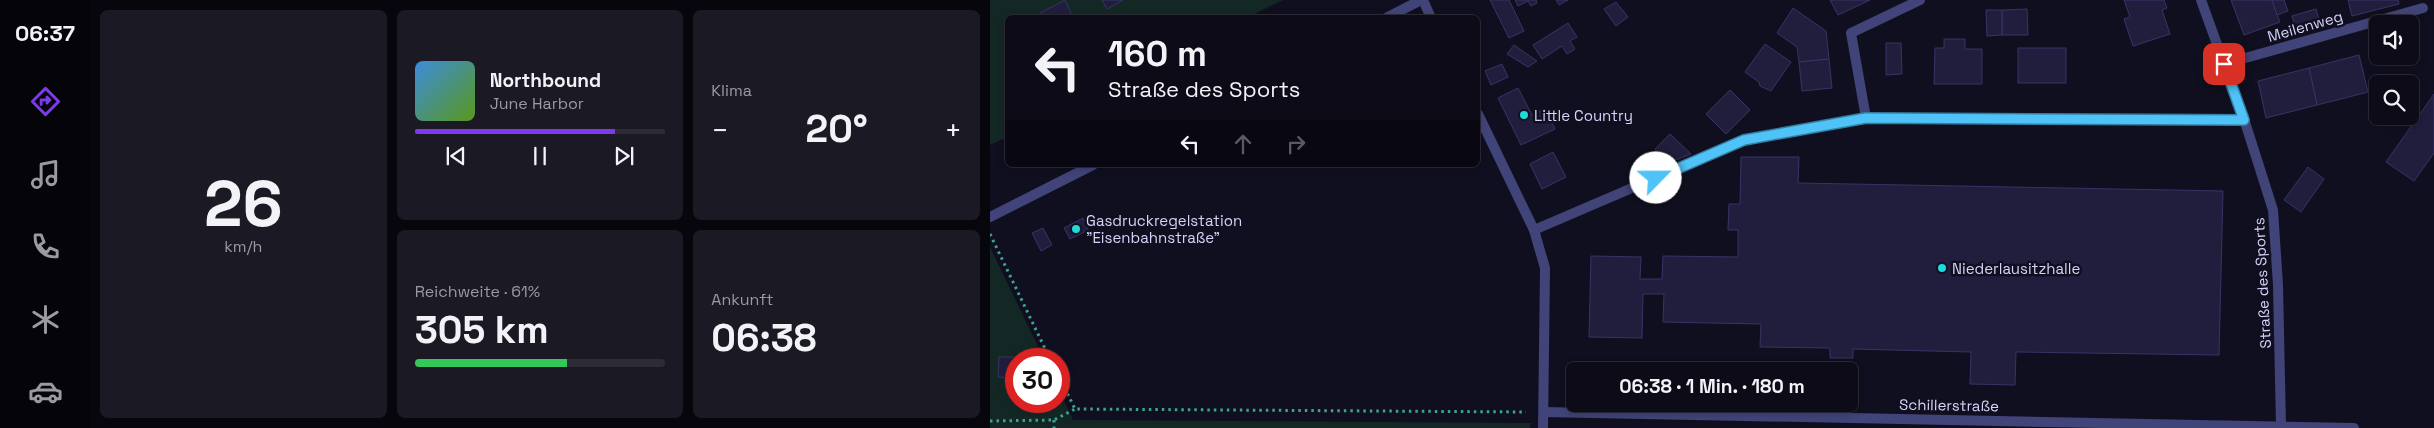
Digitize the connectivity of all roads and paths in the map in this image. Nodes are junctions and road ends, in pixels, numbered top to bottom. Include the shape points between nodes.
1 (1422, 0) edge
2 (1920, 0) edge
3 (2200, 0) edge
4 (2423, 8) dead end
5 (1392, 15) edge
6 (1430, 15) edge
7 (2224, 64) junction
8 (1480, 118) edge
9 (1866, 118) junction
10 (2244, 120) junction
11 (1089, 167) edge
12 (990, 217) edge
13 (1534, 230) junction
14 (990, 234) edge
15 (1045, 348) edge
16 (1070, 399) edge
17 (1075, 409) junction
18 (1544, 412) junction
19 (1054, 420) junction
20 (990, 421) edge
21 (2281, 426) junction
22 (1054, 428) edge
23 (1543, 428) edge
24 (2354, 428) edge

1 - 5 street
1 - 6 street
2 - 9 street via 1851,33
3 - 7 street, Straße des Sports
4 - 7 street, Meilenweg
7 - 10 street, Straße des Sports
8 - 13 street
9 - 10 street
9 - 13 street via 1744,140
10 - 21 street, Straße des Sports via 2273,210
11 - 12 street
13 - 18 street via 1545,268
14 - 15 path
16 - 17 path
17 - 18 path
17 - 19 path
18 - 21 street, Schillerstraße
18 - 23 street
19 - 20 path
19 - 22 path
21 - 24 street, Schillerstraße

